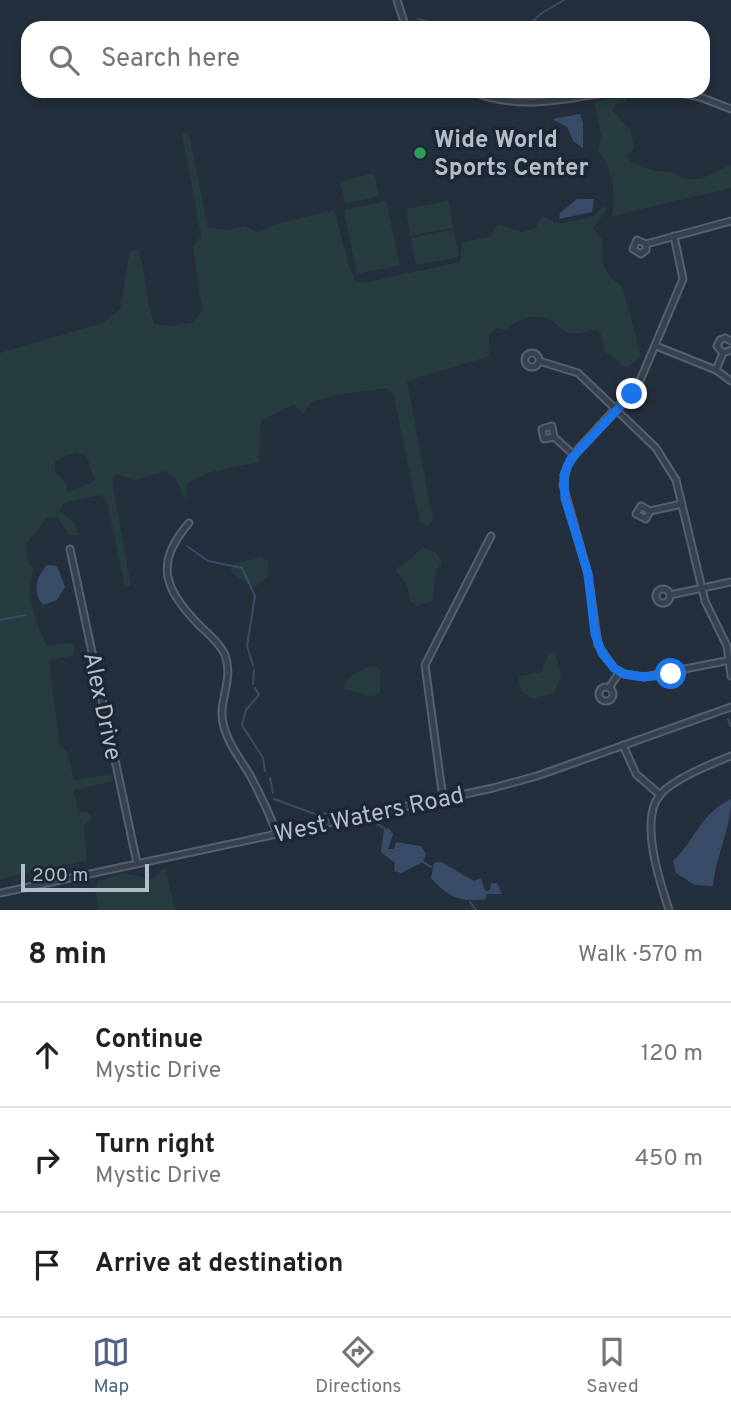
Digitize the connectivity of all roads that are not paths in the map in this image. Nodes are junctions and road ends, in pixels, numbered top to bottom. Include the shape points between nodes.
1 (397, 0) edge
2 (404, 21) edge
3 (490, 98) edge
4 (569, 98) edge
5 (703, 98) edge
6 (731, 109) edge
7 (731, 221) edge
8 (674, 236) junction
9 (646, 244) dead end
10 (731, 341) edge
11 (656, 346) junction
12 (731, 350) edge
13 (723, 353) junction
14 (539, 361) dead end
15 (716, 370) junction
16 (731, 381) edge
17 (617, 410) junction
18 (554, 437) dead end
19 (574, 455) junction
20 (682, 504) junction
21 (650, 511) dead end
22 (189, 523) dead end
23 (491, 536) dead end
24 (70, 549) dead end
25 (731, 582) edge
26 (702, 589) junction
27 (670, 595) dead end
28 (731, 660) edge
29 (620, 671) junction
30 (731, 676) edge
31 (609, 688) dead end
32 (731, 707) edge
33 (623, 745) junction
34 (731, 756) edge
35 (660, 794) junction
36 (443, 799) junction
37 (277, 833) junction
38 (137, 863) junction
39 (0, 892) edge
40 (669, 910) edge

1 - 2 street
3 - 4 street via 528,104
5 - 6 street
7 - 8 street
8 - 9 street
8 - 11 street via 683,279
10 - 13 street via 720,340
11 - 15 street
11 - 17 street via 639,383
12 - 13 street
13 - 15 street
14 - 17 street via 578,373
15 - 16 street
17 - 19 street
17 - 20 street via 666,461
18 - 19 street
19 - 29 street via 564,475 565,498 588,574 598,645
20 - 21 street
20 - 26 street
22 - 37 street via 172,546 167,577 172,593 224,654 229,676 223,706 226,734
23 - 36 street via 425,665
24 - 38 street, Alex Drive
25 - 26 street
26 - 27 street
26 - 28 street
28 - 29 street via 644,677
28 - 30 street
29 - 31 street
32 - 33 street, West Waters Road
33 - 35 street via 636,774
33 - 36 street, West Waters Road via 537,776
34 - 35 street
35 - 40 street via 650,825
36 - 37 street, West Waters Road
37 - 38 street, West Waters Road
38 - 39 street, West Waters Road

